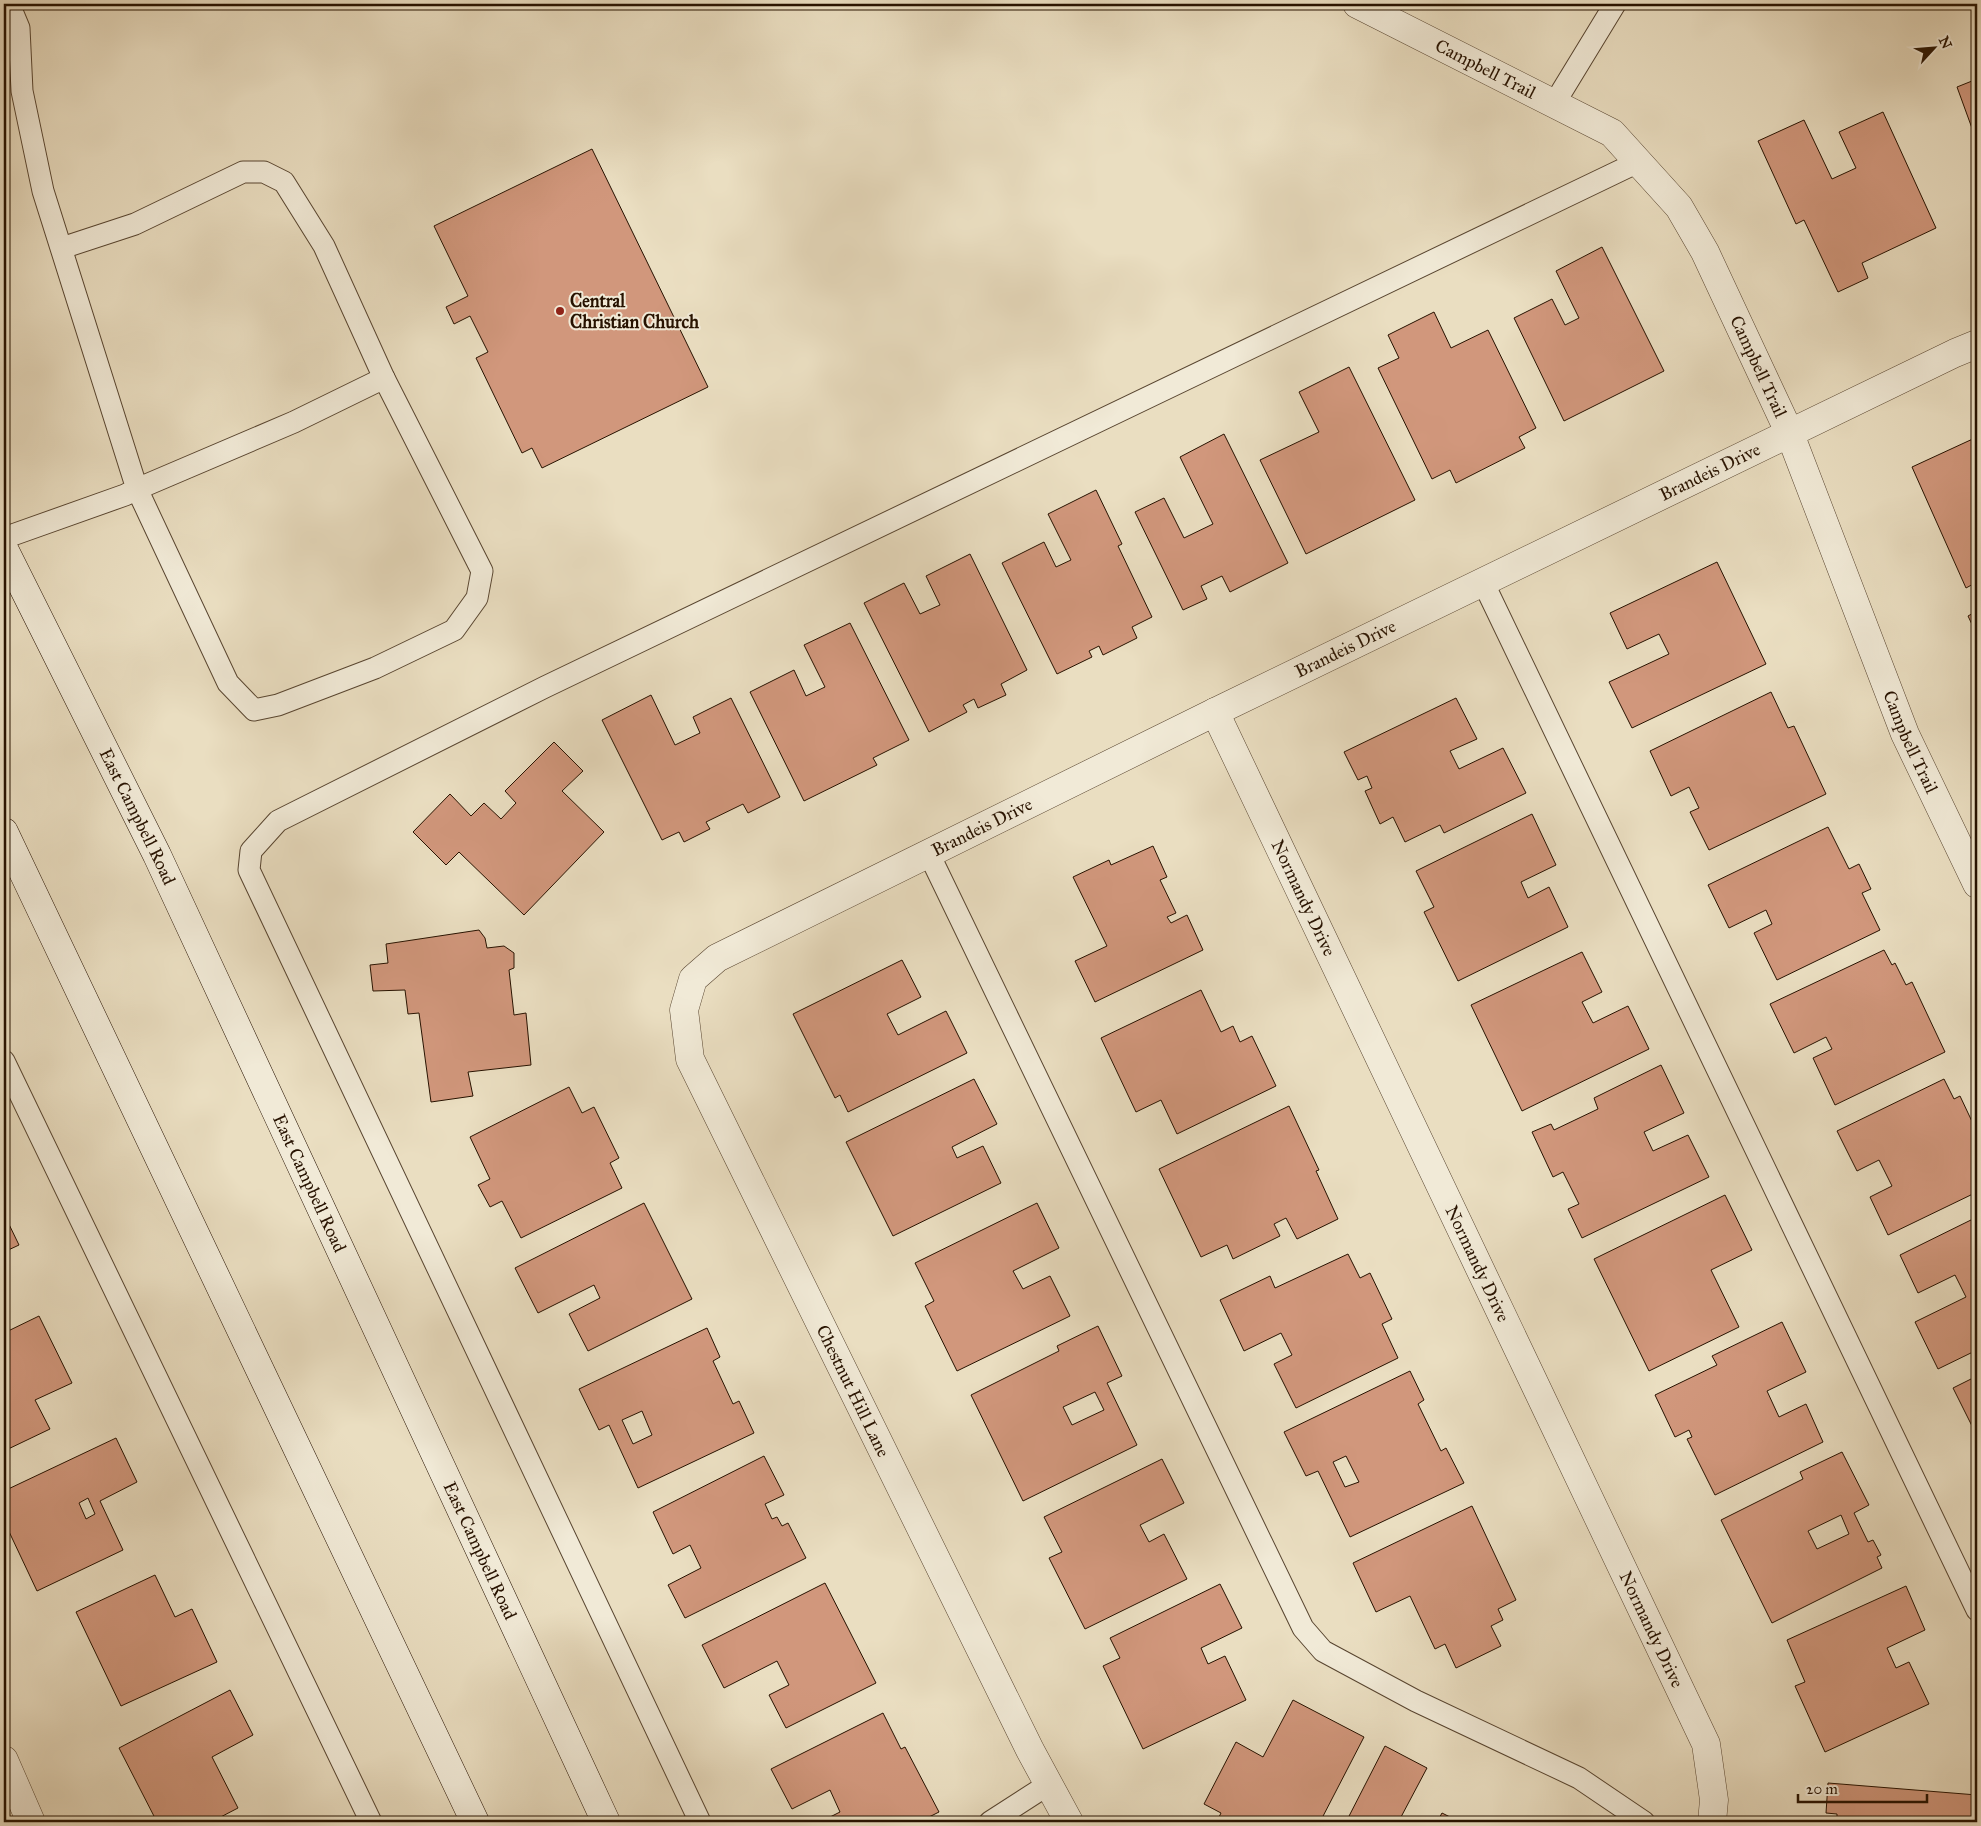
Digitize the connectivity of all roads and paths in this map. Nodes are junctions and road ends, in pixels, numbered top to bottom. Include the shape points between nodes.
1 (9, 4) edge
2 (1358, 4) edge
3 (1615, 4) edge
4 (1554, 104) junction
5 (1638, 162) junction
6 (62, 248) junction
7 (1977, 344) edge
8 (384, 378) junction
9 (1790, 434) junction
10 (137, 490) junction
11 (4, 538) edge
12 (4, 549) edge
13 (1483, 582) junction
14 (1215, 712) junction
15 (4, 832) edge
16 (928, 854) junction
17 (1977, 884) edge
18 (717, 958) joint
19 (4, 1061) edge
20 (1977, 1610) edge
21 (4, 1760) edge
22 (1049, 1784) junction
23 (31, 1822) edge
24 (371, 1822) edge
25 (475, 1822) edge
26 (606, 1822) edge
27 (700, 1822) edge
28 (990, 1822) edge
29 (1070, 1822) edge
30 (1644, 1822) edge
31 (1712, 1822) edge

1 - 6 lane via 19,28 22,91 44,191
2 - 4 street, Campbell Trail
3 - 4 lane
4 - 5 street, Campbell Trail via 1612,133
5 - 9 street, Campbell Trail via 1679,207 1705,252
5 - 27 lane via 545,687 278,821 251,851 249,870
6 - 8 lane via 135,224 242,172 264,172 284,182 324,246
6 - 10 lane
7 - 9 street, Brandeis Drive
8 - 10 lane via 294,422
8 - 10 lane via 482,571 477,598 454,630 375,668 278,705 254,710 228,683
9 - 13 street, Brandeis Drive
9 - 17 street, Campbell Trail via 1905,734
10 - 11 lane
12 - 26 street, East Campbell Road via 156,854
13 - 14 street, Brandeis Drive
13 - 20 lane
14 - 16 street, Brandeis Drive
14 - 31 street, Normandy Drive via 1706,1744 1714,1800
15 - 25 street
16 - 18 street, Brandeis Drive
16 - 30 lane via 1303,1628 1323,1651 1416,1701 1579,1778
18 - 22 street, Chestnut Hill Lane via 693,979 684,1010 690,1059
19 - 24 lane
21 - 23 street
22 - 28 lane
22 - 29 street, Chestnut Hill Lane

